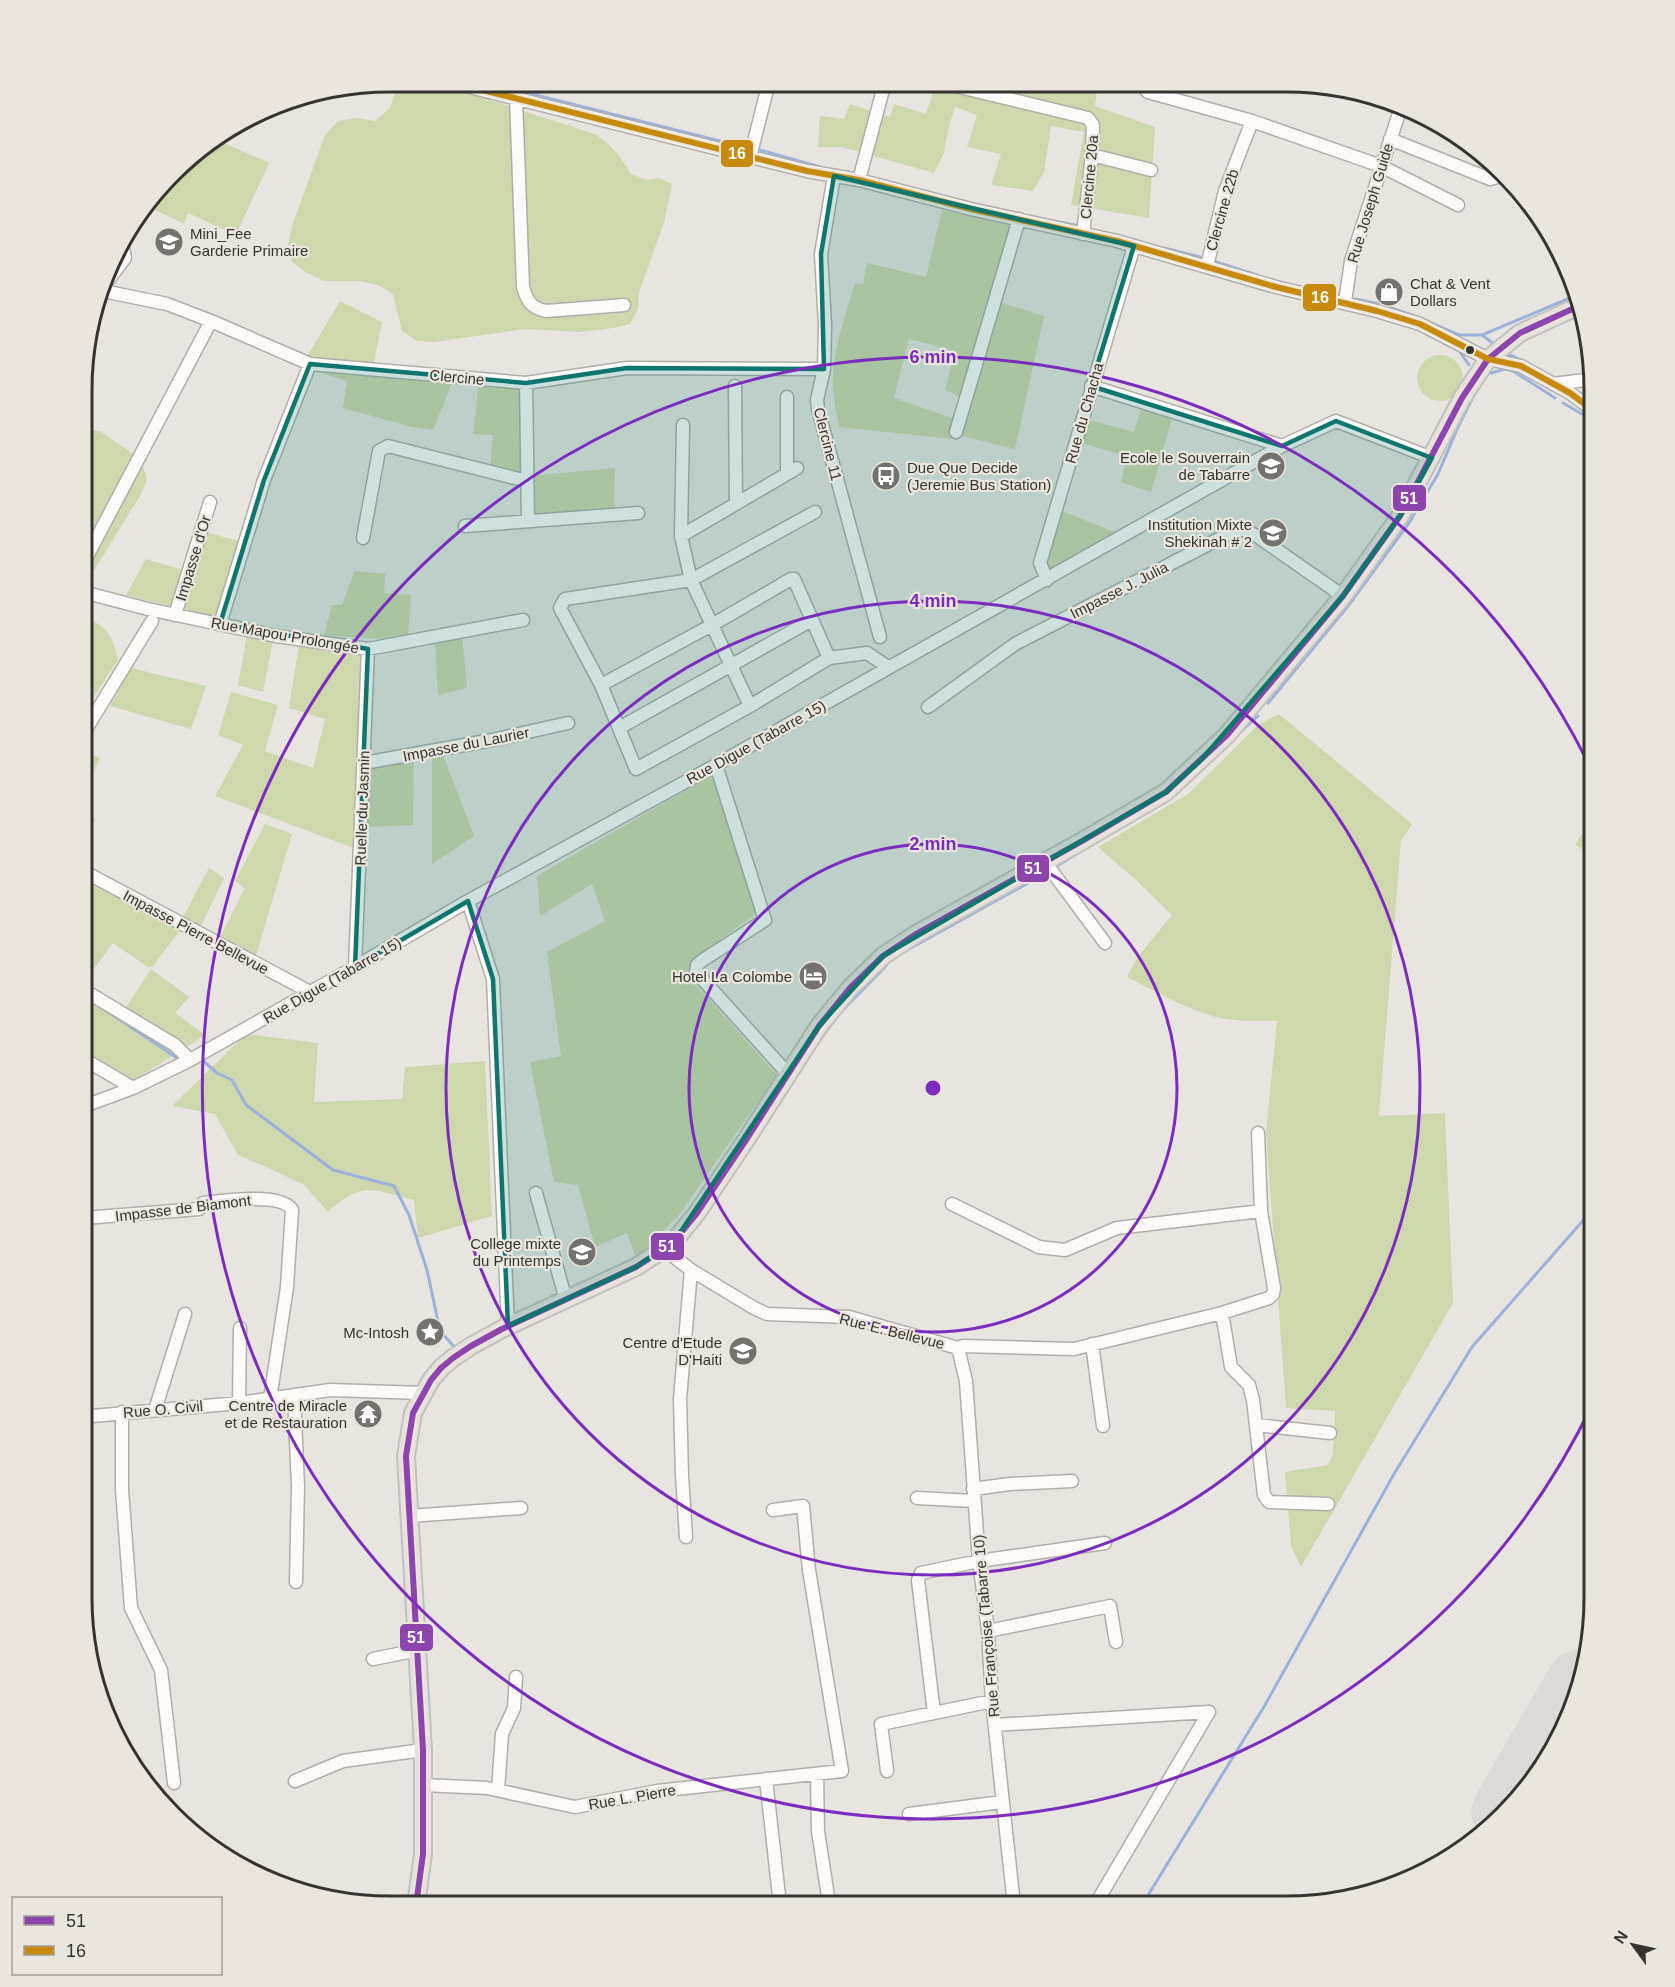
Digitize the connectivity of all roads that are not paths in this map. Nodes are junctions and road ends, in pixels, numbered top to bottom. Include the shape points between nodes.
1 (491, 92) edge
2 (766, 92) edge
3 (882, 92) edge
4 (980, 92) edge
5 (1148, 92) edge
6 (516, 98) junction
7 (1399, 114) edge
8 (1252, 121) junction
9 (1390, 139) junction
10 (1092, 155) junction
11 (750, 157) junction
12 (1381, 166) junction
13 (1151, 170) dead end
14 (834, 176) junction
15 (860, 178) junction
16 (1495, 178) edge
17 (1458, 205) dead end
18 (1019, 219) junction
19 (1083, 234) junction
20 (1134, 246) junction
21 (124, 254) edge
22 (1208, 261) junction
23 (118, 268) edge
24 (108, 292) edge
25 (1345, 303) junction
26 (624, 305) dead end
27 (1572, 309) edge
28 (211, 321) junction
29 (1488, 359) junction
30 (310, 364) junction
31 (824, 369) junction
32 (1584, 380) edge
33 (526, 383) junction
34 (1553, 384) junction
35 (735, 386) dead end
36 (1091, 386) junction
37 (787, 397) dead end
38 (1584, 404) edge
39 (683, 425) dead end
40 (957, 432) dead end
41 (1282, 446) junction
42 (1432, 458) junction
43 (527, 481) junction
44 (210, 502) dead end
45 (736, 504) junction
46 (815, 512) dead end
47 (638, 513) dead end
48 (528, 521) junction
49 (465, 526) dead end
50 (681, 536) junction
51 (363, 538) dead end
52 (92, 547) edge
53 (691, 580) junction
54 (1047, 580) junction
55 (92, 594) edge
56 (1343, 596) junction
57 (175, 615) junction
58 (523, 620) dead end
59 (813, 620) junction
60 (152, 621) dead end
61 (219, 624) junction
62 (712, 625) junction
63 (880, 637) dead end
64 (368, 649) junction
65 (829, 658) junction
66 (731, 665) junction
67 (888, 667) junction
68 (601, 686) junction
69 (750, 706) junction
70 (928, 707) dead end
71 (92, 719) edge
72 (568, 723) dead end
73 (619, 728) junction
74 (364, 763) junction
75 (716, 765) junction
76 (1045, 862) junction
77 (92, 876) edge
78 (468, 901) junction
79 (1105, 942) dead end
80 (355, 968) junction
81 (310, 992) junction
82 (92, 995) edge
83 (186, 1062) junction
84 (92, 1064) edge
85 (788, 1074) junction
86 (133, 1088) junction
87 (92, 1103) edge
88 (1258, 1133) dead end
89 (536, 1193) dead end
90 (951, 1204) dead end
91 (1261, 1211) junction
92 (92, 1217) edge
93 (664, 1249) junction
94 (691, 1270) junction
95 (566, 1300) junction
96 (1222, 1313) junction
97 (185, 1314) dead end
98 (508, 1326) junction
99 (240, 1329) dead end
100 (1092, 1344) junction
101 (958, 1348) junction
102 (423, 1393) junction
103 (294, 1395) junction
104 (270, 1399) junction
105 (239, 1403) junction
106 (155, 1410) junction
107 (122, 1412) junction
108 (92, 1416) edge
109 (1257, 1425) junction
110 (1103, 1426) dead end
111 (1330, 1433) dead end
112 (1072, 1481) dead end
113 (974, 1495) junction
114 (917, 1498) dead end
115 (1328, 1504) dead end
116 (522, 1508) dead end
117 (773, 1510) dead end
118 (409, 1516) junction
119 (686, 1537) dead end
120 (1105, 1543) dead end
121 (979, 1561) junction
122 (296, 1582) dead end
123 (988, 1631) junction
124 (1116, 1642) dead end
125 (418, 1650) junction
126 (373, 1659) dead end
127 (516, 1677) dead end
128 (992, 1701) junction
129 (934, 1713) junction
130 (995, 1725) junction
131 (423, 1750) junction
132 (887, 1771) dead end
133 (817, 1773) junction
134 (766, 1779) junction
135 (295, 1780) dead end
136 (174, 1784) dead end
137 (423, 1785) junction
138 (498, 1790) junction
139 (1002, 1802) junction
140 (909, 1814) dead end
141 (417, 1896) edge
142 (779, 1896) edge
143 (828, 1896) edge
144 (1013, 1896) edge
145 (1100, 1896) edge

1 - 6 street
2 - 11 street
3 - 15 street
4 - 10 street, Clercine 20a via 1089,118 1093,125
5 - 8 street
6 - 11 street
6 - 26 street via 526,297 537,309 546,311
7 - 9 street, Rue Joseph Guide
8 - 12 street
8 - 22 street, Clercine 22b via 1225,191
9 - 12 street, Rue Joseph Guide
9 - 16 street
10 - 13 street
10 - 19 street, Clercine 20a
11 - 14 street
12 - 17 street
12 - 25 street, Rue Joseph Guide via 1351,261
14 - 15 street
14 - 31 street, Clercine 11 via 821,254
15 - 18 street
18 - 19 street
18 - 40 street
19 - 20 street
20 - 22 street
20 - 36 street, Rue du Chacha
21 - 23 street
22 - 25 street via 1276,287
24 - 28 street, Clercine via 167,304
25 - 29 street via 1420,324
27 - 29 main road via 1520,333
28 - 30 street, Clercine
28 - 52 street
29 - 34 street via 1521,366
29 - 42 main road via 1462,398
30 - 33 street, Clercine
30 - 61 street via 264,480
31 - 33 street, Clercine via 627,369
31 - 63 street, Clercine 11 via 818,409
32 - 34 street
33 - 43 street
34 - 38 street
35 - 45 street
36 - 41 street
36 - 54 street, Rue du Chacha via 1040,563
37 - 45 street via 792,471
39 - 50 street
41 - 42 street, Rue Digue (Tabarre 15) via 1336,421
41 - 54 street, Rue Digue (Tabarre 15)
42 - 56 main road via 1400,516
43 - 48 street
43 - 51 street via 383,447 377,460
44 - 57 street, Impasse d'Or
45 - 50 street
46 - 53 street
47 - 48 street
48 - 49 street
50 - 53 street
53 - 62 street
53 - 68 street via 565,599 560,608
54 - 67 street, Rue Digue (Tabarre 15)
55 - 57 street, Rue Mapou Prolongée
56 - 70 street, Impasse J. Julia via 1257,536 1238,529 1015,644
56 - 76 main road via 1227,735 1166,792
57 - 61 street, Rue Mapou Prolongée
58 - 64 street, Rue Mapou Prolongée
59 - 62 street via 791,579
59 - 65 street
59 - 66 street
60 - 71 street
61 - 64 street, Rue Mapou Prolongée
62 - 66 street
62 - 68 street
64 - 74 street, Ruelle du Jasmin
65 - 67 street via 867,653
65 - 69 street
66 - 69 street
66 - 73 street
67 - 75 street, Rue Digue (Tabarre 15)
68 - 73 street
69 - 73 street via 636,769
72 - 74 street, Impasse du Laurier
74 - 80 street, Ruelle du Jasmin
75 - 78 street, Rue Digue (Tabarre 15)
75 - 85 street via 765,920 703,960 696,972
76 - 79 street
76 - 85 main road via 883,956 819,1026
77 - 81 street, Impasse Pierre Bellevue
78 - 80 street, Rue Digue (Tabarre 15)
78 - 98 street via 493,979
80 - 81 street, Rue Digue (Tabarre 15)
81 - 83 street, Rue Digue (Tabarre 15)
82 - 83 street via 175,1045
83 - 86 street, Rue Digue (Tabarre 15)
84 - 86 street
85 - 93 main road via 697,1213
86 - 87 street, Rue Digue (Tabarre 15)
88 - 91 street
89 - 95 street
90 - 91 street via 1039,1248 1065,1250 1117,1228
91 - 96 street, Rue E. Bellevue via 1273,1294
92 - 104 street, Impasse de Biamont via 199,1209 203,1203 245,1199 280,1201 290,1206 287,1287
93 - 94 street, Rue E. Bellevue
93 - 95 main road
94 - 101 street, Rue E. Bellevue via 767,1314 849,1317
94 - 119 street via 680,1399
95 - 98 main road
96 - 100 street, Rue E. Bellevue
96 - 109 street via 1231,1367 1249,1385
97 - 106 street
98 - 102 main road via 453,1358
99 - 105 street
100 - 101 street, Rue E. Bellevue via 1074,1348
100 - 110 street
101 - 113 street, Rue Françoise (Tabarre 10) via 966,1382
102 - 103 street, Rue O. Civil via 330,1390
102 - 118 main road via 412,1413 408,1434
103 - 104 street, Rue O. Civil
103 - 122 street via 298,1486
104 - 105 street, Rue O. Civil
105 - 106 street, Rue O. Civil
106 - 107 street, Rue O. Civil
107 - 108 street, Rue O. Civil
107 - 136 street via 122,1490 131,1608 161,1670
109 - 111 street
109 - 115 street via 1264,1495 1269,1502
112 - 113 street via 1010,1484
113 - 114 street
113 - 121 street, Rue Françoise (Tabarre 10)
116 - 118 street
117 - 133 street, Rue L. Pierre via 803,1506 808,1570 842,1771
118 - 125 main road
120 - 121 street
121 - 123 street, Rue Françoise (Tabarre 10)
121 - 129 street via 923,1572 918,1580
123 - 124 street via 1110,1606
123 - 128 street, Rue Françoise (Tabarre 10)
125 - 126 street
125 - 131 main road
127 - 138 street via 513,1708 502,1734
128 - 129 street
128 - 130 street, Rue Françoise (Tabarre 10)
129 - 132 street via 881,1724
130 - 139 street, Rue Françoise (Tabarre 10)
130 - 145 street via 1209,1712
131 - 135 street via 343,1761
131 - 137 main road
133 - 134 street, Rue L. Pierre
133 - 143 street via 818,1831
134 - 138 street, Rue L. Pierre via 657,1791 575,1807
134 - 142 street
137 - 138 street, Rue L. Pierre
137 - 141 main road via 423,1854
139 - 140 street
139 - 144 street, Rue Françoise (Tabarre 10)

